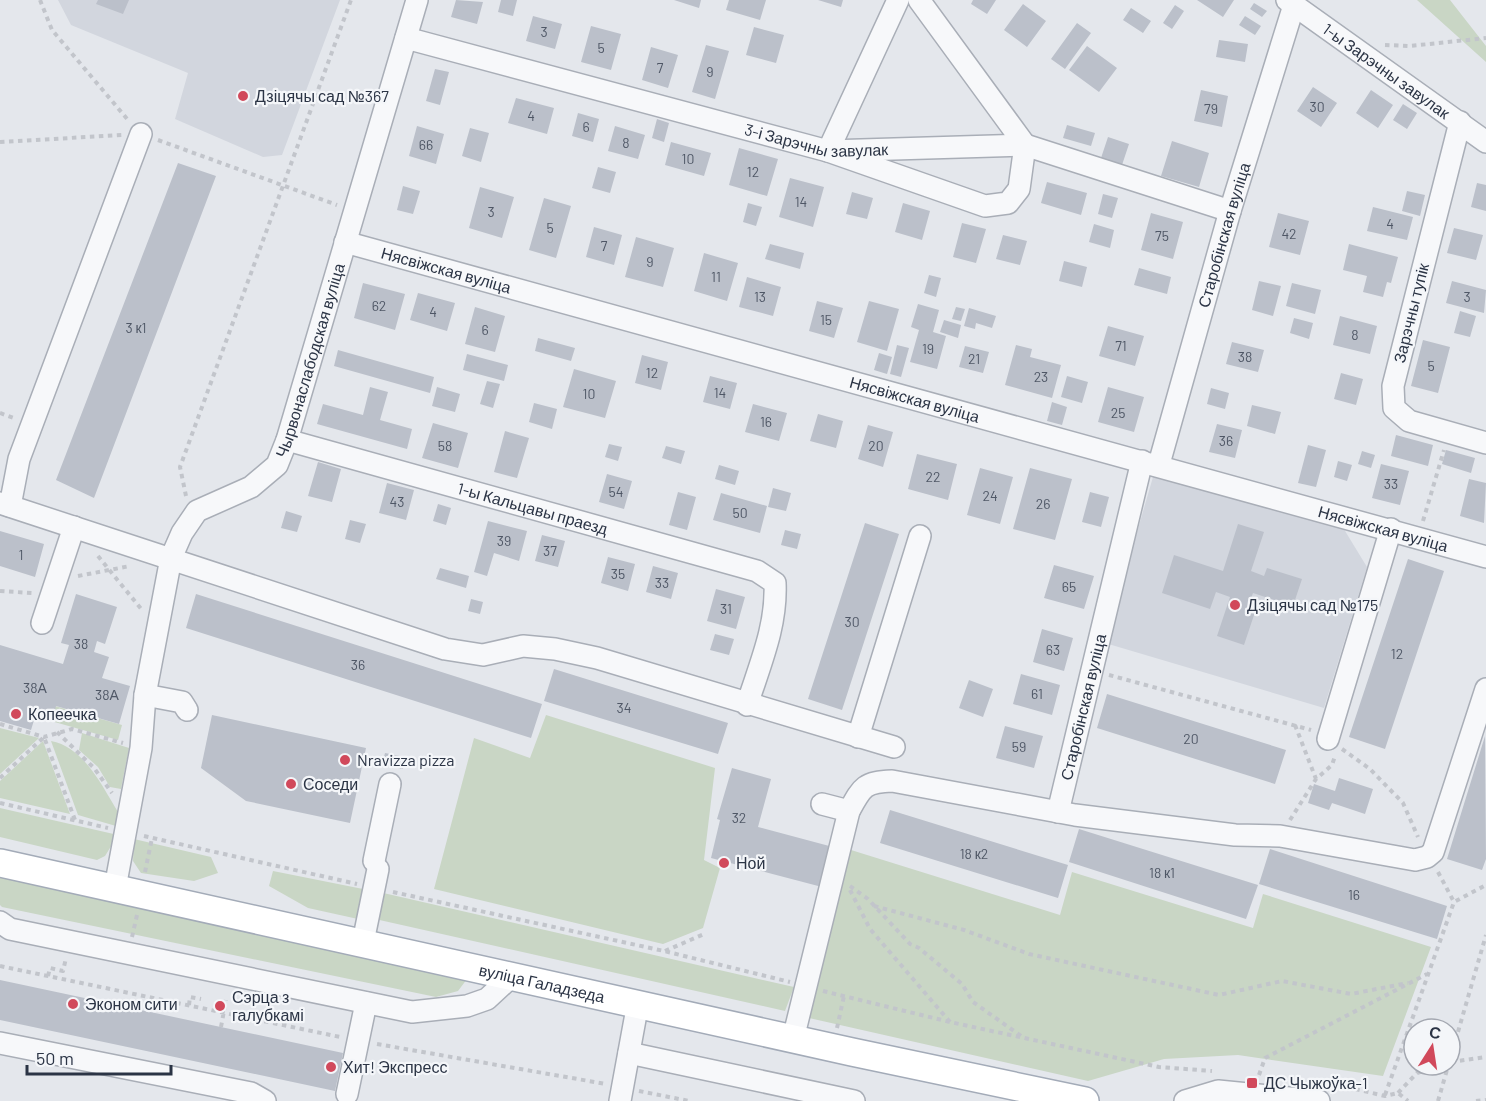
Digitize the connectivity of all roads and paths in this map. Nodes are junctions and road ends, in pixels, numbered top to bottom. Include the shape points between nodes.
1 (40, 0) edge
2 (351, 0) edge
3 (417, 0) edge
4 (898, 0) edge
5 (919, 0) edge
6 (1290, 3) edge
7 (406, 38) junction
8 (1486, 38) edge
9 (1349, 44) junction
10 (1460, 122) junction
11 (141, 134) junction
12 (0, 142) edge
13 (1486, 142) edge
14 (1025, 145) junction
15 (828, 151) junction
16 (283, 186) junction
17 (354, 211) junction
18 (1230, 211) junction
19 (345, 242) junction
20 (1449, 432) junction
21 (287, 440) junction
22 (1486, 443) edge
23 (1150, 463) junction
24 (5, 505) edge
25 (197, 511) junction
26 (74, 527) junction
27 (1392, 529) junction
28 (920, 536) dead end
29 (1419, 537) junction
30 (1486, 556) edge
31 (171, 558) junction
32 (109, 570) junction
33 (55, 587) junction
34 (0, 591) edge
35 (42, 623) dead end
36 (157, 629) junction
37 (1091, 670) junction
38 (1486, 689) edge
39 (145, 695) junction
40 (747, 705) junction
41 (187, 710) dead end
42 (0, 724) edge
43 (1295, 725) junction
44 (57, 732) junction
45 (45, 737) junction
46 (858, 737) junction
47 (1328, 739) joint
48 (894, 747) dead end
49 (141, 748) junction
50 (0, 778) edge
51 (1316, 779) junction
52 (390, 784) dead end
53 (115, 797) dead end
54 (0, 803) edge
55 (822, 804) dead end
56 (849, 811) junction
57 (1058, 812) junction
58 (76, 820) junction
59 (125, 831) junction
60 (1280, 836) junction
61 (1427, 857) junction
62 (0, 863) edge
63 (376, 873) junction
64 (1486, 885) edge
65 (115, 888) junction
66 (1454, 902) junction
67 (874, 906) junction
68 (0, 922) edge
69 (704, 934) dead end
70 (1486, 935) edge
71 (363, 942) junction
72 (664, 951) junction
73 (0, 966) edge
74 (60, 970) dead end
75 (1428, 974) junction
76 (513, 975) junction
77 (48, 976) junction
78 (1408, 983) junction
79 (806, 986) junction
80 (844, 996) junction
81 (201, 999) dead end
82 (226, 1000) dead end
83 (366, 1003) junction
84 (638, 1003) junction
85 (189, 1005) junction
86 (224, 1013) junction
87 (1462, 1022) edge
88 (950, 1023) junction
89 (221, 1027) dead end
90 (836, 1031) dead end
91 (329, 1035) dead end
92 (1024, 1038) junction
93 (793, 1039) junction
94 (358, 1041) junction
95 (0, 1043) edge
96 (629, 1053) junction
97 (1486, 1057) edge
98 (1462, 1060) edge
99 (1218, 1071) dead end
100 (1249, 1074) dead end
101 (1259, 1075) junction
102 (1270, 1076) dead end
103 (1413, 1077) edge
104 (1446, 1077) edge
105 (1321, 1091) edge
106 (1004, 1093) edge
107 (1398, 1093) junction
108 (346, 1094) dead end
109 (622, 1094) edge
110 (1385, 1096) junction
111 (1484, 1100) edge
112 (266, 1101) edge
113 (689, 1101) edge
114 (854, 1101) edge
115 (1085, 1101) edge
116 (1185, 1101) edge
117 (1407, 1101) edge
118 (1438, 1101) edge
119 (1476, 1101) edge

1 - 11 path via 52,30
2 - 16 path
3 - 7 street, Чырвонаслабодская вуліца
4 - 15 street
5 - 14 street
6 - 9 street, 1-ы Зарэчны завулак
6 - 18 street, Старобінская вуліца
7 - 15 street, 3-і Зарэчны завулак
7 - 17 street, Чырвонаслабодская вуліца
8 - 9 path via 1410,46
9 - 10 street, 1-ы Зарэчны завулак
10 - 13 street, 1-ы Зарэчны завулак
10 - 20 street, Зарэчны тупік via 1393,386 1394,408 1409,421
11 - 12 path
11 - 16 path
11 - 24 street
14 - 15 street, 3-і Зарэчны завулак
14 - 15 street via 1019,189 1008,203 985,206
14 - 18 street, 3-і Зарэчны завулак
16 - 17 path
16 - 25 path via 180,468 184,494
17 - 19 street, Чырвонаслабодская вуліца
18 - 23 street, Старобінская вуліца
19 - 21 street, Чырвонаслабодская вуліца
19 - 23 street, Нясвіжская вуліца
20 - 22 street, Зарэчны тупік
20 - 29 path
21 - 25 street, Чырвонаслабодская вуліца via 277,465 251,487
21 - 40 street, 1-ы Кальцавы праезд via 757,571 775,583 773,625
23 - 27 street, Нясвіжская вуліца
23 - 37 street, Старобінская вуліца
24 - 26 street
25 - 31 street
26 - 31 street
26 - 32 path
26 - 33 street
27 - 29 street, Нясвіжская вуліца
27 - 47 street
28 - 46 street
29 - 30 street, Нясвіжская вуліца
31 - 32 path
31 - 36 street
31 - 40 street via 445,649 483,655 523,646 555,649 597,658
32 - 33 path
32 - 36 path
33 - 34 path
33 - 35 street
36 - 39 street
37 - 43 path
37 - 57 street, Старобінская вуліца
38 - 61 street via 1433,852
39 - 41 street via 183,702
39 - 49 street
40 - 46 street
42 - 45 path
43 - 47 path
43 - 51 path
44 - 45 path
44 - 49 path via 72,729
44 - 53 path via 94,768
45 - 50 path
45 - 58 path
46 - 48 street
49 - 59 street
51 - 60 path
51 - 61 path via 1332,765 1338,746 1370,769 1403,802
52 - 63 street
54 - 58 path
55 - 56 street
56 - 57 street via 860,791 872,782 892,781
56 - 79 street
57 - 60 street via 1226,834
58 - 59 path
59 - 63 path
59 - 65 street
60 - 61 street via 1414,860
61 - 66 path
62 - 65 main road, вуліца Галадзеда
63 - 71 street
63 - 72 path
64 - 66 path
65 - 71 main road, вуліца Галадзеда
66 - 75 path
67 - 78 path via 964,930 1029,954 1219,995 1282,981 1352,994
67 - 88 path via 847,884 870,929
67 - 92 path via 910,944 962,984 973,1002
68 - 83 street via 10,929
69 - 72 path
70 - 87 path
71 - 76 main road, вуліца Галадзеда
72 - 79 path
73 - 77 path
74 - 77 path via 50,968
75 - 78 path
75 - 110 path
76 - 83 street via 487,999 467,1006 412,1012
76 - 84 main road, вуліца Галадзеда
77 - 85 path
78 - 101 path via 1265,1058
79 - 80 path
79 - 93 street
80 - 88 path
80 - 90 path
81 - 85 path via 190,997
82 - 86 path
83 - 94 street
84 - 93 main road, вуліца Галадзеда
84 - 96 street
85 - 86 path
86 - 89 path
86 - 91 path
88 - 92 path
92 - 99 path via 1159,1067
93 - 106 main road, вуліца Галадзеда
94 - 108 street
94 - 109 path
95 - 112 street via 250,1093
96 - 109 street
96 - 114 street
97 - 98 path
100 - 101 path
101 - 102 path
103 - 107 path
104 - 118 path
105 - 110 path
105 - 116 street via 1218,1091
106 - 115 main road, вуліца Галадзеда
107 - 110 path
107 - 117 path
109 - 113 path
111 - 119 path

